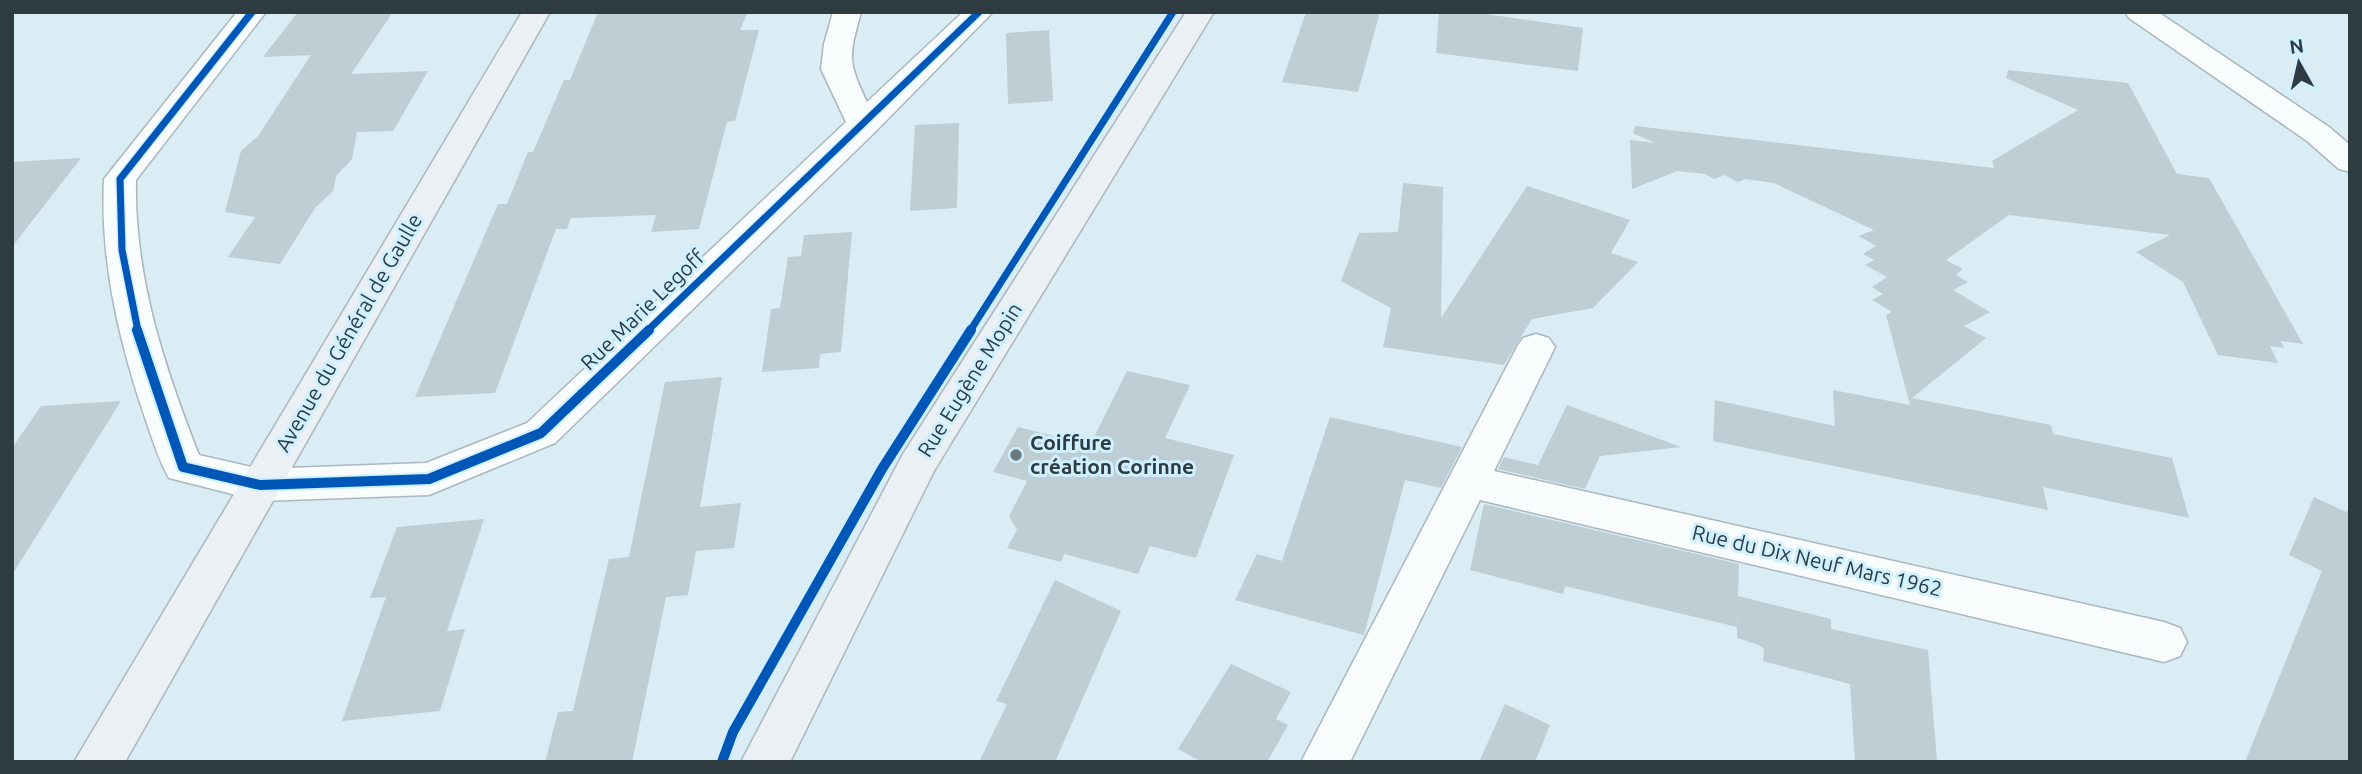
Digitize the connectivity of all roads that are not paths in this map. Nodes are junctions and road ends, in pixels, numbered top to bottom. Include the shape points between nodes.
1 (252, 12) edge
2 (536, 12) edge
3 (847, 12) edge
4 (979, 12) edge
5 (1200, 12) edge
6 (2138, 12) edge
7 (863, 126) junction
8 (2350, 162) edge
9 (1536, 347) dead end
10 (1469, 481) junction
11 (260, 485) junction
12 (2164, 642) dead end
13 (766, 761) edge
14 (98, 762) edge
15 (1325, 762) edge

1 - 11 street, Rue Marie Legoff via 120,179 117,209 123,271 160,407 183,467
2 - 11 main road, Avenue du Général de Gaulle
3 - 7 street via 836,69
4 - 7 street, Rue Marie Legoff
5 - 13 main road, Rue Eugène Mopin via 917,465
6 - 8 street via 2318,134
7 - 11 street, Rue Marie Legoff via 541,433 429,479
9 - 10 street
10 - 12 street, Rue du Dix Neuf Mars 1962
10 - 15 street
11 - 14 main road, Avenue du Général de Gaulle

